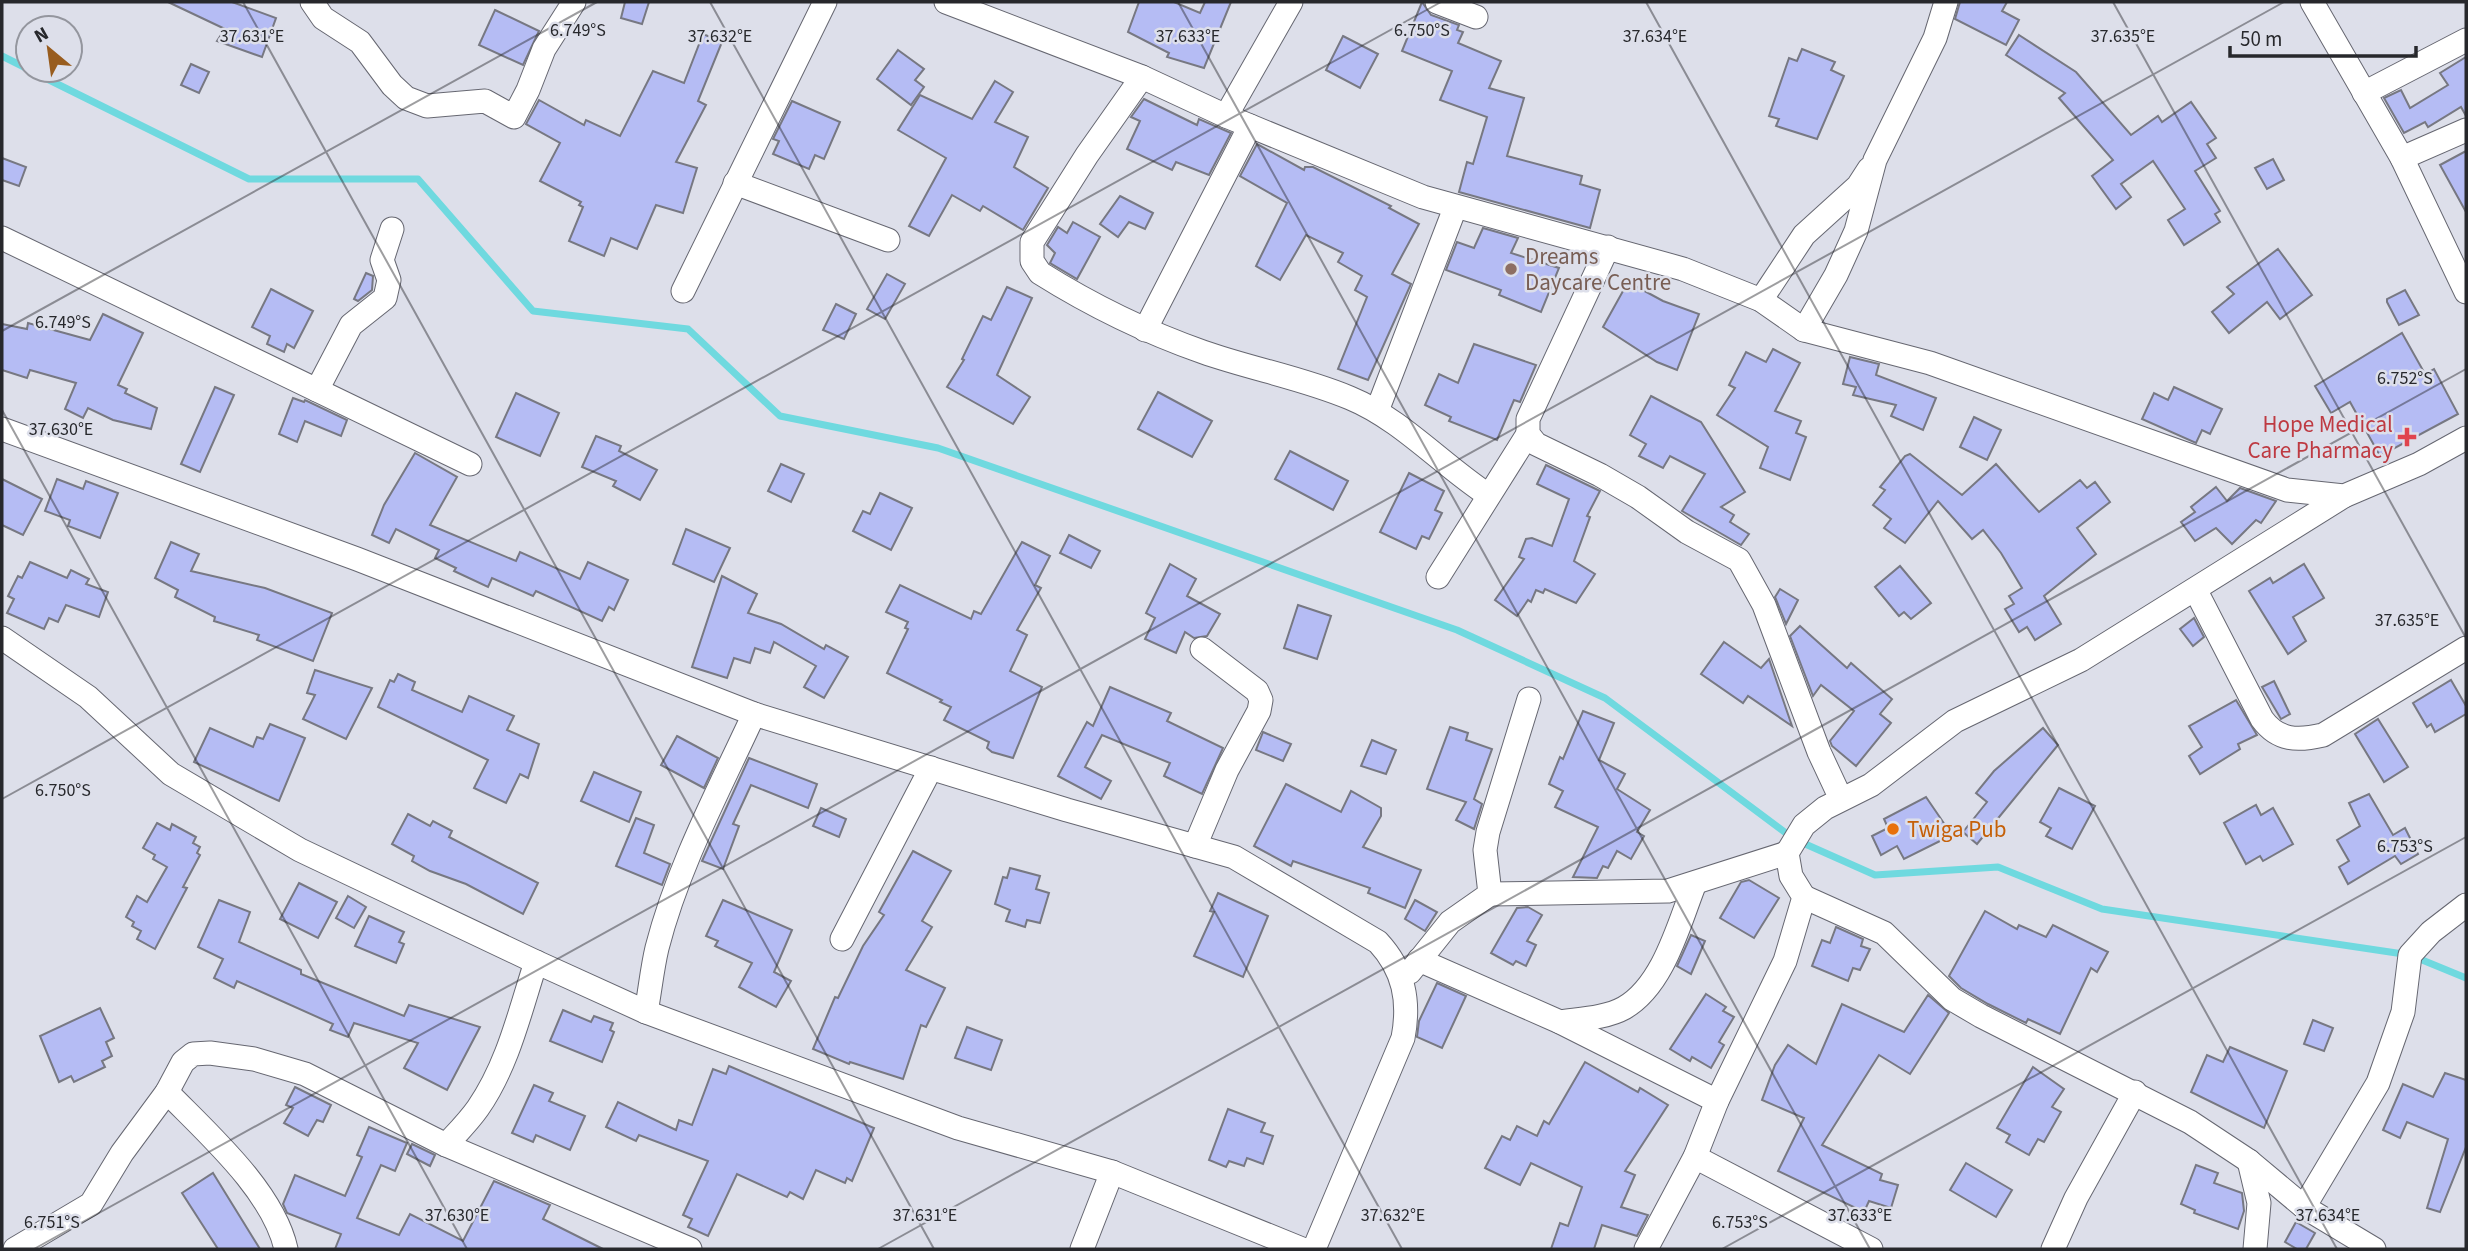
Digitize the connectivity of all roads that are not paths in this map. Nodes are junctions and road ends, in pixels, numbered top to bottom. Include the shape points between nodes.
1 (312, 2) edge
2 (574, 2) edge
3 (825, 2) edge
4 (946, 2) edge
5 (1291, 2) edge
6 (1437, 2) edge
7 (1946, 2) edge
8 (2312, 2) edge
9 (1476, 17) dead end
10 (2466, 40) edge
11 (1142, 77) junction
12 (2364, 93) junction
13 (1226, 116) junction
14 (1250, 126) junction
15 (2466, 130) edge
16 (2402, 158) junction
17 (1875, 160) junction
18 (735, 183) junction
19 (1455, 208) junction
20 (392, 229) dead end
21 (2, 238) edge
22 (888, 240) dead end
23 (1608, 247) junction
24 (683, 291) dead end
25 (2466, 292) edge
26 (1761, 300) junction
27 (1145, 330) junction
28 (1804, 330) junction
29 (317, 390) junction
30 (1377, 411) junction
31 (2, 429) edge
32 (1528, 434) junction
33 (2466, 438) edge
34 (470, 464) dead end
35 (1488, 495) junction
36 (2344, 496) junction
37 (1438, 578) dead end
38 (2196, 591) junction
39 (2, 638) edge
40 (2466, 648) edge
41 (1202, 649) dead end
42 (1529, 699) dead end
43 (754, 714) junction
44 (931, 768) junction
45 (1841, 799) junction
46 (1195, 846) junction
47 (1787, 853) junction
48 (1695, 883) junction
49 (1490, 894) junction
50 (1804, 897) junction
51 (2466, 905) edge
52 (842, 939) dead end
53 (1419, 960) junction
54 (536, 962) junction
55 (1403, 983) junction
56 (646, 1012) junction
57 (1560, 1022) junction
58 (167, 1092) junction
59 (2135, 1092) junction
60 (1717, 1101) junction
61 (446, 1145) junction
62 (1695, 1157) junction
63 (2249, 1161) junction
64 (1112, 1172) junction
65 (2304, 1207) junction
66 (15, 1249) edge
67 (286, 1249) edge
68 (690, 1249) edge
69 (1082, 1249) edge
70 (1302, 1249) edge
71 (1314, 1249) edge
72 (1646, 1249) edge
73 (1871, 1249) edge
74 (2053, 1249) edge
75 (2255, 1249) edge
76 (2374, 1249) edge

1 - 2 street via 323,18 360,41 406,98 427,106 485,101 514,117 544,49
3 - 18 street
4 - 11 street
5 - 13 street
6 - 9 street
7 - 17 street via 1935,38
8 - 12 street
10 - 12 street
11 - 13 street
11 - 27 street via 1087,155 1030,252 1040,273
12 - 16 street
13 - 14 street
14 - 19 street
14 - 27 street
15 - 16 street
16 - 25 street
17 - 26 street via 1858,186 1804,235
17 - 28 street via 1856,231
18 - 22 street
18 - 24 street
19 - 23 street
19 - 30 street
20 - 29 street via 382,260 389,280 385,299 351,325
21 - 29 street
23 - 26 street via 1684,269
23 - 32 street via 1528,419
26 - 28 street
27 - 30 street
28 - 36 street via 1930,363 2287,490
29 - 34 street
30 - 35 street
31 - 43 street via 357,559
32 - 35 street
32 - 45 street via 1535,444 1600,475 1739,560 1764,605
33 - 36 street
35 - 37 street
36 - 38 street
38 - 40 street via 2262,719 2270,730 2287,738 2323,735
38 - 45 street via 2081,660 1955,722 1871,785
39 - 54 street via 88,698 171,774 300,850
41 - 46 street via 1257,691 1261,700
42 - 49 street via 1488,832 1485,850
43 - 44 street
43 - 56 street via 678,884 657,949
44 - 46 street
44 - 52 street
45 - 47 street via 1804,825
46 - 55 street via 1234,857 1378,942 1393,959
47 - 48 street
47 - 50 street via 1791,876
48 - 49 street via 1647,894
48 - 57 street via 1667,953 1638,996 1610,1014
49 - 53 street via 1450,922
50 - 59 street via 1884,933 1952,999
50 - 60 street via 1785,961
51 - 65 street via 2410,955 2403,1012 2378,1083
53 - 55 street
53 - 57 street
54 - 56 street
54 - 61 street via 491,1088
55 - 71 street via 1408,1013 1403,1038
56 - 64 street via 958,1129
57 - 60 street
58 - 61 street via 183,1062 193,1054 254,1059 305,1074
58 - 66 street via 90,1204
58 - 67 street via 266,1203
59 - 63 street
59 - 74 street
60 - 62 street
61 - 68 street
62 - 72 street
62 - 73 street
63 - 65 street
63 - 75 street via 2259,1203
64 - 69 street
64 - 70 street
65 - 76 street

